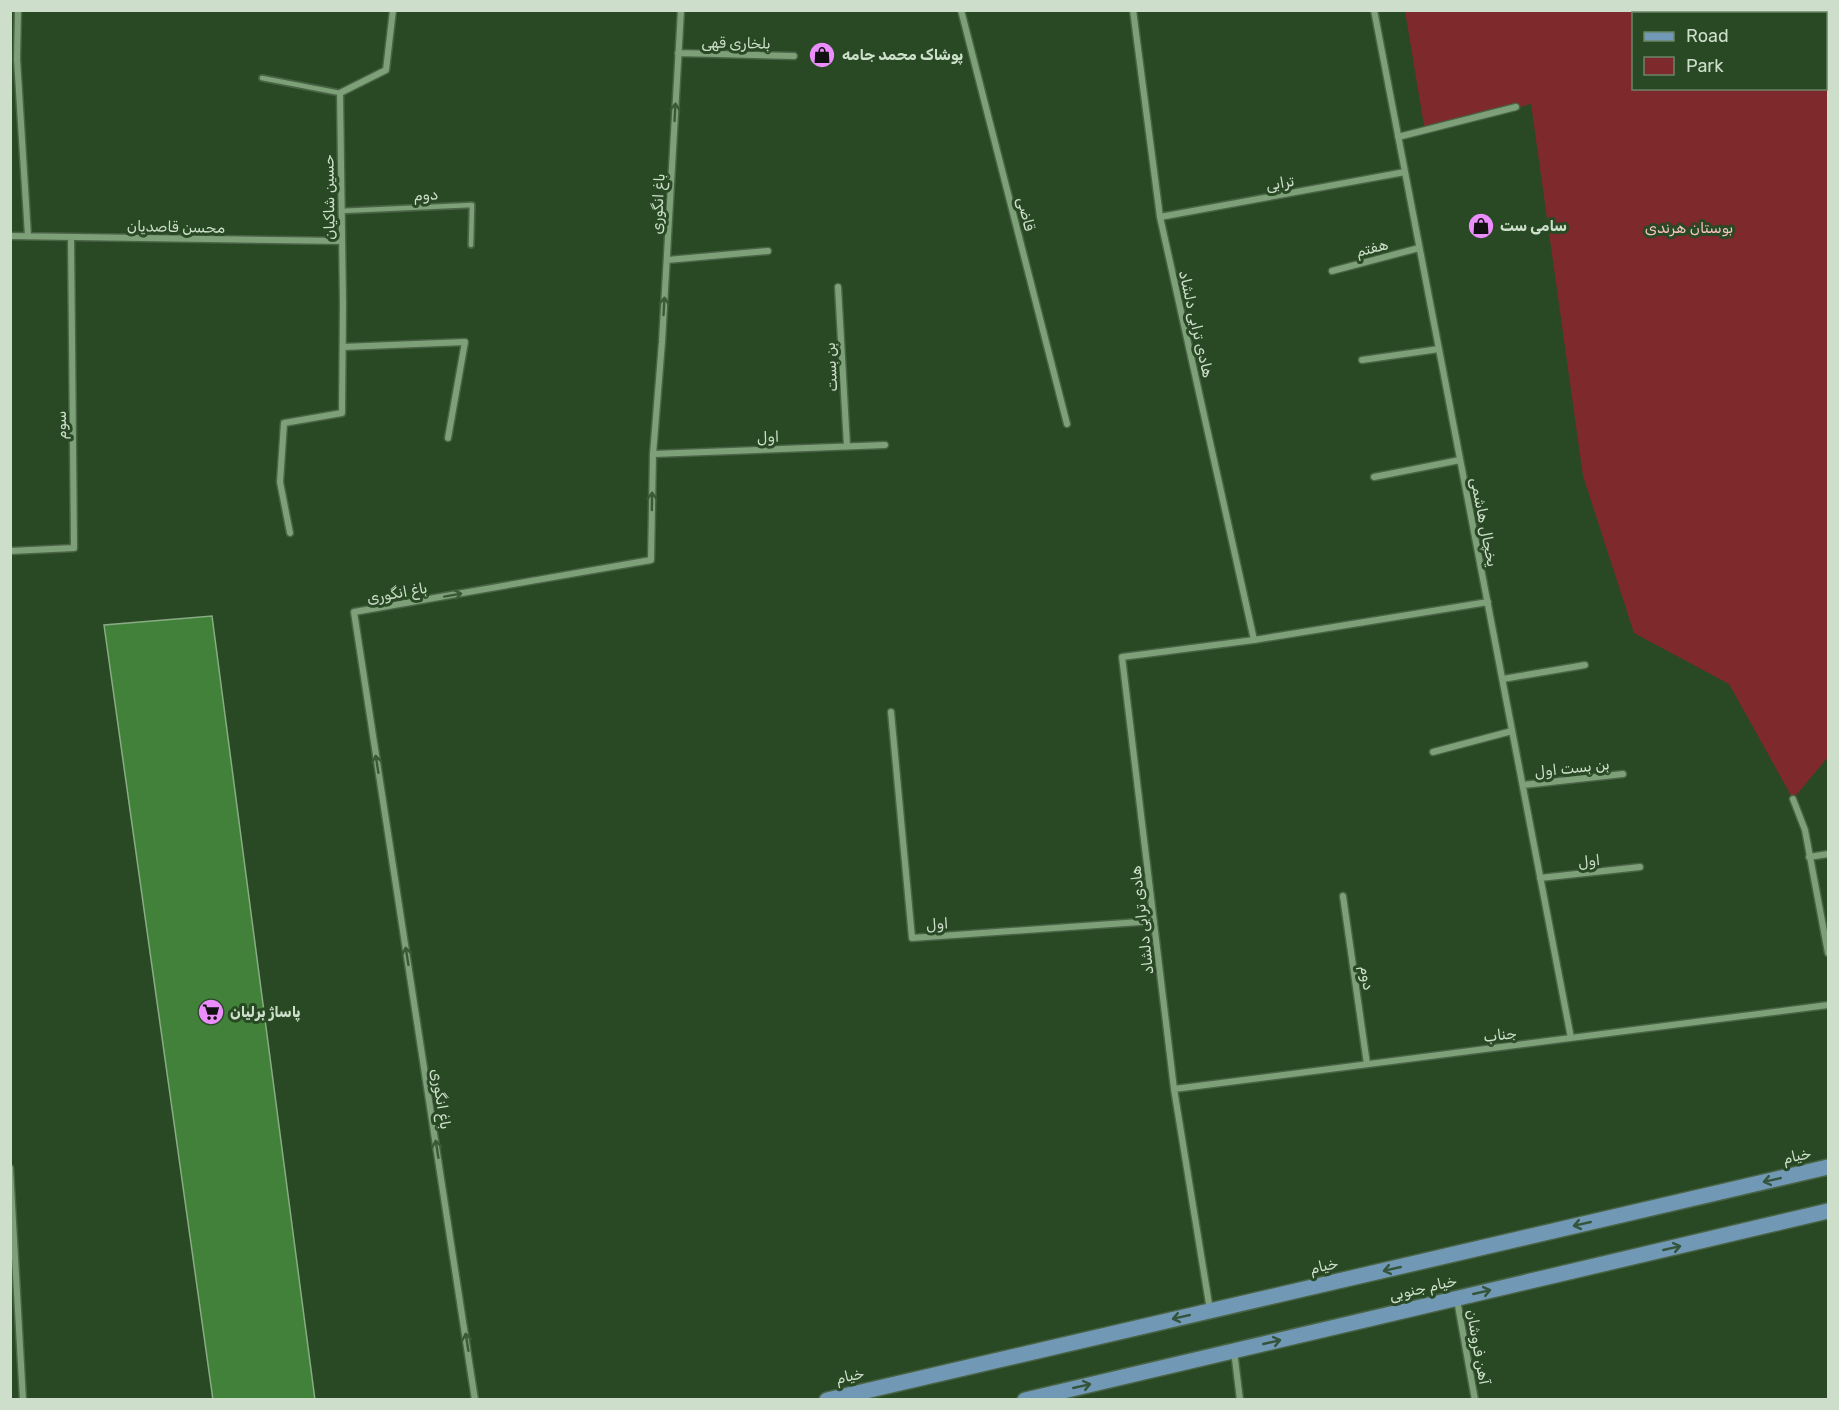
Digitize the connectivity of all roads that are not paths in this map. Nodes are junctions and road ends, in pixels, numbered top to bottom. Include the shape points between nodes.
1 (18, 10) edge
2 (393, 10) edge
3 (681, 10) edge
4 (961, 10) edge
5 (1133, 10) edge
6 (1374, 10) edge
7 (678, 53) junction
8 (794, 56) dead end
9 (14, 59) edge
10 (262, 78) dead end
11 (340, 93) junction
12 (1516, 107) dead end
13 (1398, 137) junction
14 (1405, 172) junction
15 (341, 211) junction
16 (1160, 217) junction
17 (10, 236) edge
18 (28, 236) junction
19 (71, 237) junction
20 (342, 241) junction
21 (471, 244) dead end
22 (1419, 248) junction
23 (768, 251) dead end
24 (667, 260) junction
25 (1332, 271) dead end
26 (838, 287) dead end
27 (343, 347) junction
28 (1439, 349) junction
29 (1362, 360) dead end
30 (1067, 424) dead end
31 (448, 438) dead end
32 (885, 445) dead end
33 (847, 446) junction
34 (653, 454) junction
35 (1460, 460) junction
36 (1374, 477) dead end
37 (290, 533) dead end
38 (10, 551) edge
39 (1488, 602) junction
40 (1254, 640) junction
41 (1585, 665) dead end
42 (1503, 680) junction
43 (891, 712) dead end
44 (1512, 731) junction
45 (1433, 752) dead end
46 (1623, 774) dead end
47 (1523, 785) junction
48 (1793, 799) dead end
49 (1828, 854) edge
50 (1809, 857) junction
51 (1640, 867) dead end
52 (1540, 879) junction
53 (1343, 896) dead end
54 (1154, 921) junction
55 (1828, 953) edge
56 (1828, 1005) edge
57 (1571, 1038) junction
58 (1367, 1064) junction
59 (1174, 1089) junction
60 (1828, 1167) edge
61 (10, 1168) edge
62 (1828, 1211) edge
63 (1457, 1298) junction
64 (1210, 1311) junction
65 (1234, 1351) junction
66 (22, 1400) edge
67 (476, 1400) edge
68 (827, 1400) edge
69 (1025, 1400) edge
70 (1240, 1400) edge
71 (1475, 1400) edge

1 - 9 street
2 - 11 street via 386,70
3 - 7 street, باغ انگوری
4 - 30 street, قاضی
5 - 16 street, هادی ترابی دلشاد
6 - 13 street, یخچال هاشمی
7 - 8 street, بلخاری قهی
24 -> 7 street, باغ انگوری
9 - 18 street
10 - 11 lane
11 - 15 street, حسین شاکیان
12 - 13 street
13 - 14 street, یخچال هاشمی
14 - 16 street, ترابی
14 - 22 street, یخچال هاشمی
15 - 20 street, حسین شاکیان
15 - 21 lane, دوم via 472,205
16 - 40 street, هادی ترابی دلشاد
17 - 18 street, محسن قاصدیان
18 - 19 street, محسن قاصدیان
19 - 20 street, محسن قاصدیان
19 - 38 street, سوم via 75,548
20 - 27 street, حسین شاکیان
22 - 25 street, هفتم
22 - 28 street, یخچال هاشمی
23 - 24 street
34 -> 24 street, باغ انگوری
26 - 33 street, بن بست
27 - 31 street via 465,342
27 - 37 street, حسین شاکیان via 342,413 284,423 280,482
28 - 29 street
28 - 35 street, یخچال هاشمی
32 - 33 street, اول
33 - 34 street, اول
67 -> 34 street, باغ انگوری via 354,612 651,560
35 - 36 street
35 - 39 street, یخچال هاشمی
39 - 40 street, هادی ترابی دلشاد
39 - 42 street, یخچال هاشمی
40 - 54 street, هادی ترابی دلشاد via 1122,657
41 - 42 street
42 - 44 street, یخچال هاشمی
43 - 54 street, اول via 912,938
44 - 45 street
44 - 47 street, یخچال هاشمی
46 - 47 street, بن بست اول
47 - 52 street, یخچال هاشمی
48 - 50 street via 1805,830
49 - 50 street
50 - 55 street
51 - 52 street, اول
52 - 57 street, یخچال هاشمی
53 - 58 street, دوم
54 - 59 street, هادی ترابی دلشاد
56 - 57 street, جناب
57 - 58 street, جناب
58 - 59 street, جناب
59 - 64 street, هادی ترابی دلشاد
60 -> 64 main road, خیام
61 - 66 street
63 -> 62 main road, خیام جنوبی
65 -> 63 main road, خیام جنوبی
63 - 71 street, آهن فروشان
64 -> 68 main road, خیام
69 -> 65 main road, خیام جنوبی
65 - 70 street

